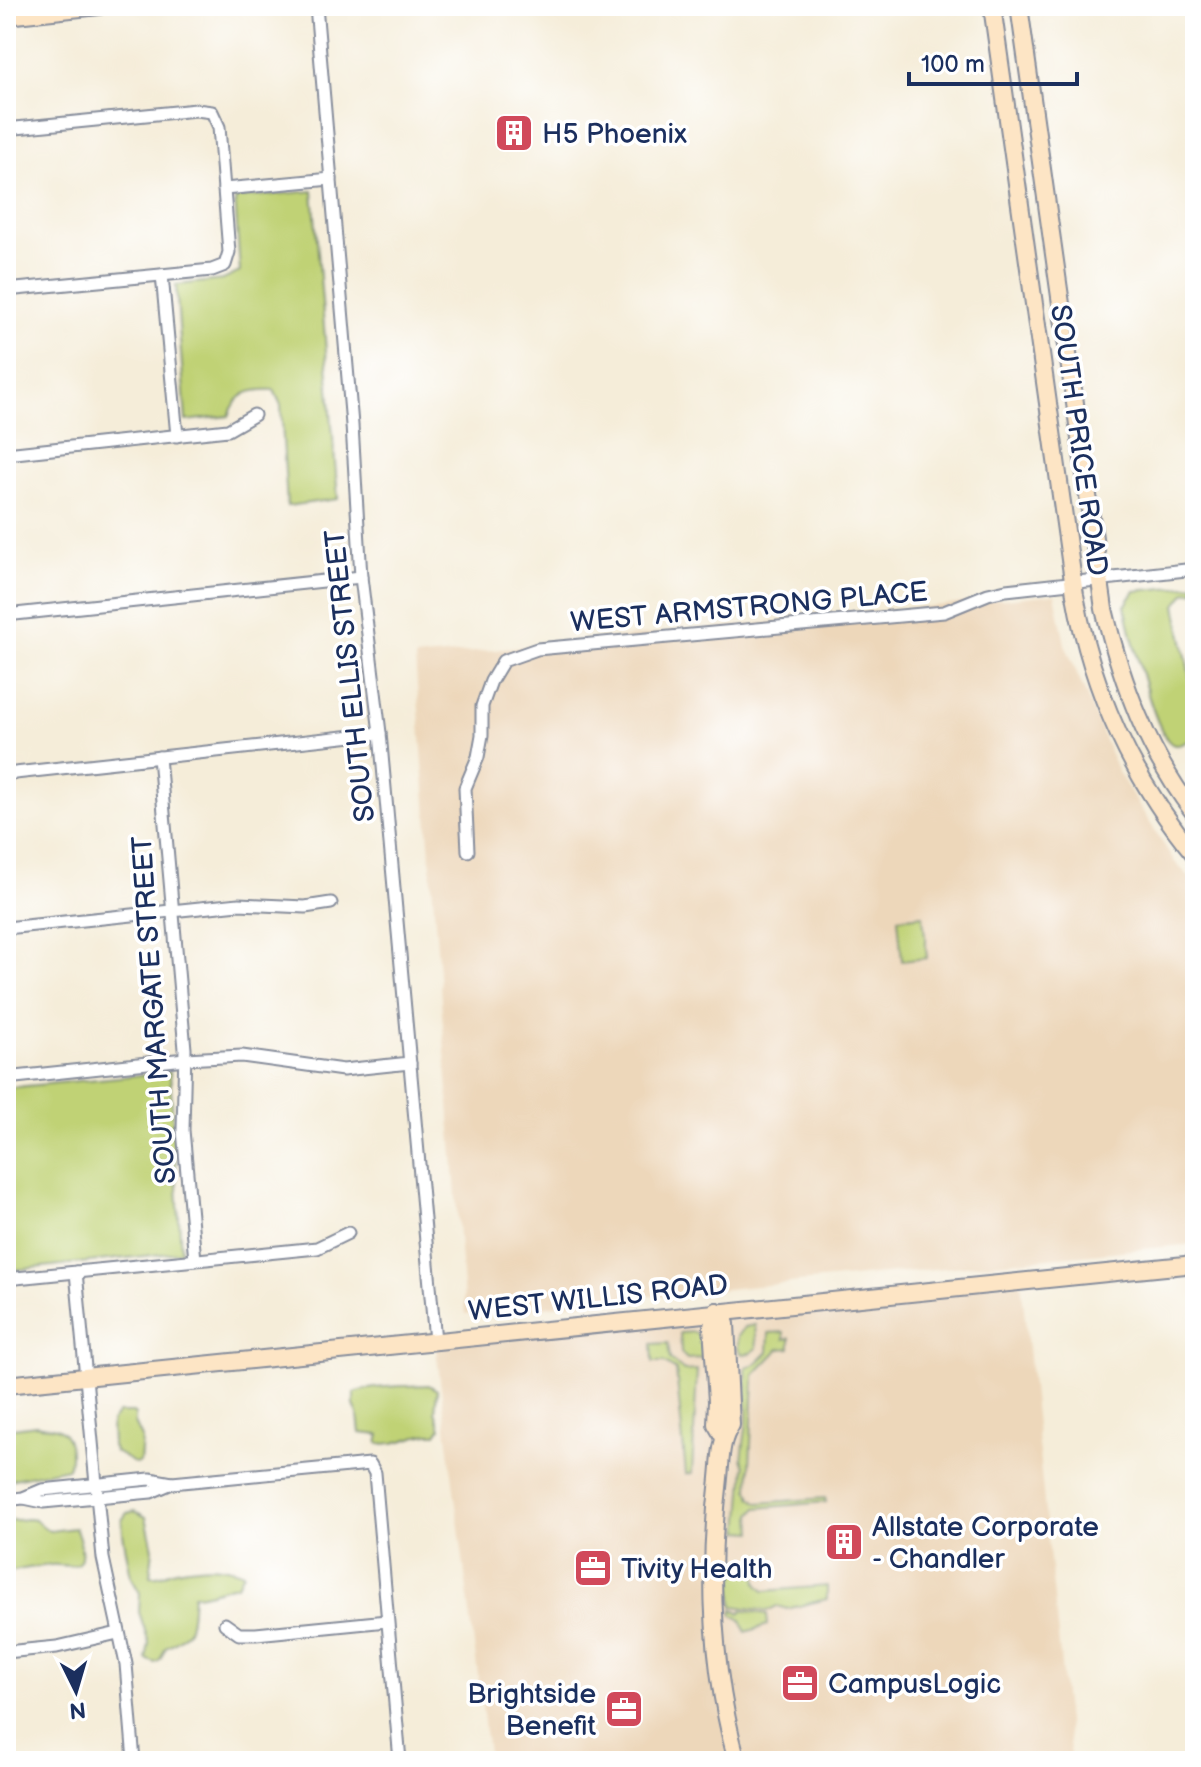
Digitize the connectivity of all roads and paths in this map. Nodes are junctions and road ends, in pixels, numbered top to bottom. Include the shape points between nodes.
1 (99, 6) edge
2 (316, 6) edge
3 (992, 6) edge
4 (1019, 6) edge
5 (6, 16) edge
6 (6, 129) edge
7 (331, 179) junction
8 (224, 189) junction
9 (162, 275) junction
10 (6, 290) edge
11 (254, 415) dead end
12 (177, 436) junction
13 (6, 454) edge
14 (1195, 569) edge
15 (361, 577) junction
16 (1099, 579) junction
17 (1074, 581) junction
18 (6, 615) edge
19 (380, 733) junction
20 (159, 757) junction
21 (6, 774) edge
22 (1162, 811) junction
23 (1195, 814) edge
24 (1195, 837) edge
25 (468, 851) dead end
26 (1195, 855) edge
27 (331, 903) dead end
28 (174, 910) junction
29 (6, 928) edge
30 (185, 1059) junction
31 (410, 1063) junction
32 (6, 1078) edge
33 (348, 1233) dead end
34 (195, 1260) junction
35 (1195, 1264) edge
36 (76, 1272) junction
37 (6, 1279) edge
38 (717, 1311) junction
39 (435, 1341) junction
40 (87, 1377) junction
41 (6, 1385) edge
42 (97, 1491) junction
43 (6, 1500) edge
44 (387, 1621) junction
45 (225, 1624) dead end
46 (118, 1633) junction
47 (6, 1652) edge
48 (134, 1761) edge
49 (400, 1761) edge
50 (737, 1761) edge

1 - 5 main road
2 - 7 street, SOUTH ELLIS STREET
3 - 17 main road, SOUTH PRICE ROAD
4 - 16 main road, SOUTH PRICE ROAD
6 - 8 street via 212,112 219,127
7 - 8 street
7 - 15 street, SOUTH ELLIS STREET
8 - 9 street via 229,252 225,265
9 - 10 street
9 - 12 street
11 - 12 street via 228,430
12 - 13 street
14 - 16 street, WEST ARMSTRONG PLACE
15 - 18 street
15 - 19 street, SOUTH ELLIS STREET
16 - 17 street, WEST ARMSTRONG PLACE
16 - 23 main road, SOUTH PRICE ROAD via 1113,646 1142,728
17 - 22 main road, SOUTH PRICE ROAD via 1101,694 1140,778
17 - 25 street, WEST ARMSTRONG PLACE via 988,594 944,612 537,649 503,661 482,706 478,757 465,788
19 - 20 street
19 - 31 street, SOUTH ELLIS STREET
20 - 21 street
20 - 28 street, SOUTH MARGATE STREET
22 - 24 main road
22 - 26 main road, SOUTH PRICE ROAD
27 - 28 street
28 - 29 street
28 - 30 street, SOUTH MARGATE STREET
30 - 31 street via 242,1056 343,1070
30 - 32 street
30 - 34 street, SOUTH MARGATE STREET via 183,1130
31 - 39 street, SOUTH ELLIS STREET
33 - 34 street via 317,1248
34 - 36 street
35 - 38 main road, WEST WILLIS ROAD
36 - 37 street
36 - 40 street
38 - 39 main road, WEST WILLIS ROAD
38 - 50 main road via 712,1326 716,1424 723,1436 716,1501 715,1634
39 - 40 main road, WEST WILLIS ROAD
40 - 41 main road, WEST WILLIS ROAD
40 - 42 street
42 - 43 street via 43,1502
42 - 44 street via 151,1492 172,1483 370,1464 375,1473
42 - 46 street
44 - 45 street via 256,1634 239,1634
44 - 49 street
46 - 47 street
46 - 48 street via 126,1664

